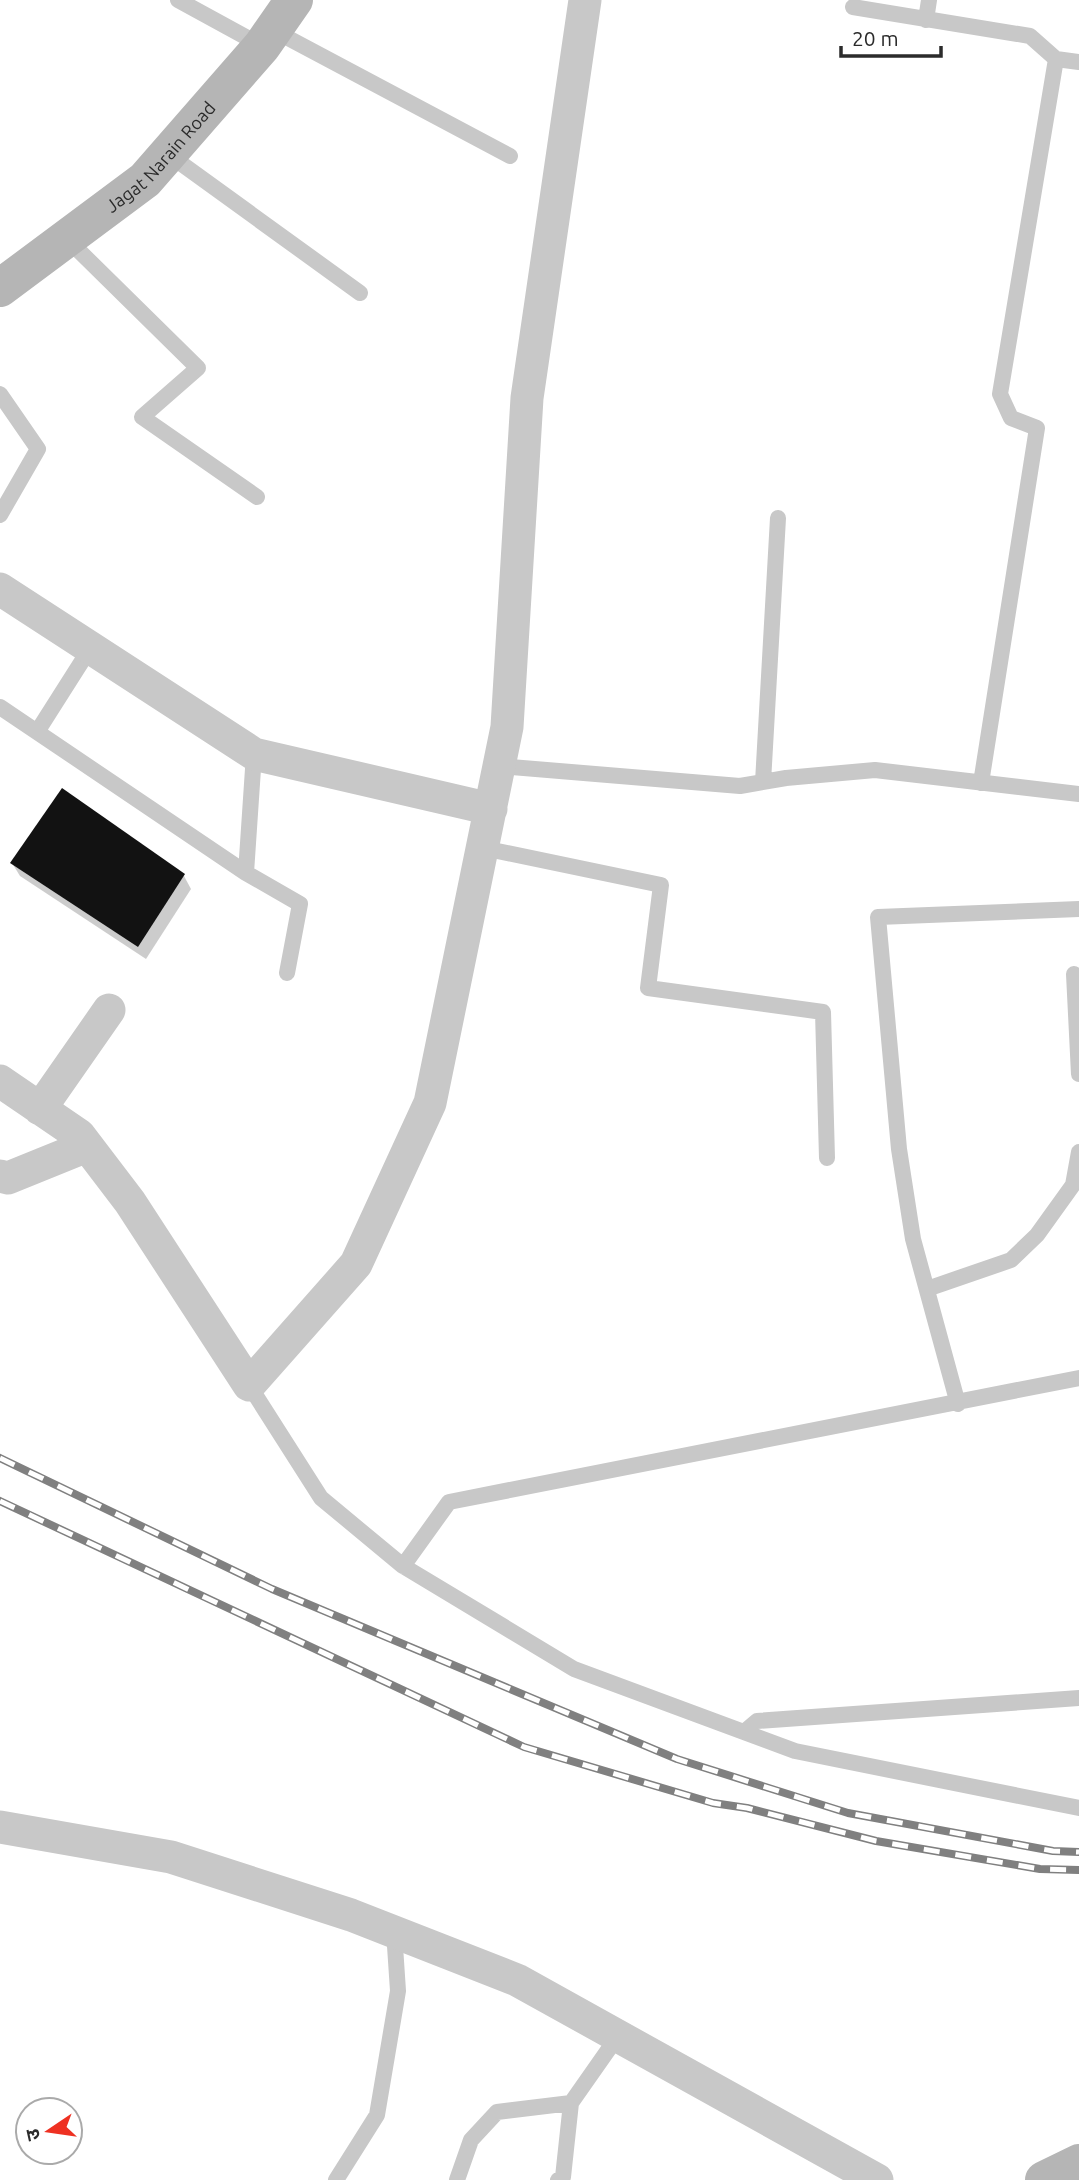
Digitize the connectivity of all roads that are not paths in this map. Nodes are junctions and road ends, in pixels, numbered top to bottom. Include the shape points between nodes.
1 (178, 0) edge
2 (585, 0) edge
3 (929, 0) edge
4 (853, 7) dead end
5 (926, 20) junction
6 (276, 25) edge
7 (1056, 59) junction
8 (1079, 62) edge
9 (168, 154) junction
10 (510, 156) dead end
11 (66, 238) junction
12 (0, 288) edge
13 (360, 293) dead end
14 (0, 394) edge
15 (257, 497) dead end
16 (0, 515) edge
17 (778, 518) dead end
18 (0, 589) edge
19 (91, 648) junction
20 (0, 707) edge
21 (37, 732) junction
22 (254, 754) junction
23 (499, 766) junction
24 (763, 782) junction
25 (981, 783) junction
26 (1079, 794) edge
27 (491, 809) junction
28 (483, 848) junction
29 (246, 873) junction
30 (1079, 909) edge
31 (288, 973) dead end
32 (1074, 974) dead end
33 (109, 1010) dead end
34 (1079, 1074) edge
35 (0, 1081) edge
36 (40, 1109) junction
37 (88, 1146) junction
38 (1079, 1152) edge
39 (827, 1158) dead end
40 (0, 1176) edge
41 (927, 1289) junction
42 (1079, 1378) edge
43 (249, 1385) junction
44 (958, 1404) junction
45 (403, 1566) junction
46 (1079, 1699) edge
47 (744, 1732) junction
48 (1079, 1808) edge
49 (0, 1827) edge
50 (394, 1931) junction
51 (618, 2036) junction
52 (571, 2103) junction
53 (1079, 2163) edge
54 (336, 2180) edge
55 (457, 2180) edge
56 (558, 2180) edge
57 (877, 2180) edge
58 (1044, 2180) edge

1 - 6 lane
2 - 23 street via 527,397 507,727
3 - 5 lane
4 - 5 lane
5 - 7 lane via 1030,36
6 - 9 street, Jagat Narain Road
6 - 10 lane
7 - 8 lane
7 - 25 lane via 1000,394 1011,418 1037,428
9 - 11 street, Jagat Narain Road via 145,180
9 - 13 lane
11 - 12 street, Jagat Narain Road
11 - 15 lane via 198,368 142,417
14 - 16 lane via 38,449
17 - 24 lane
18 - 19 street
19 - 21 lane
19 - 22 street
20 - 21 lane
21 - 29 lane
22 - 27 street
22 - 29 lane
23 - 24 lane via 740,786
23 - 27 street
24 - 25 lane via 875,770
25 - 26 lane
27 - 28 street
28 - 39 lane via 661,885 648,988 823,1012
28 - 43 street via 430,1103 356,1264
29 - 31 lane via 300,904
30 - 41 lane via 877,918 899,1149 913,1239
32 - 34 lane
33 - 36 street
35 - 36 street
36 - 37 street
37 - 40 street via 8,1178
37 - 43 street via 130,1202
38 - 41 lane via 1073,1185 1037,1235 1011,1260
41 - 44 lane
42 - 44 lane
43 - 45 lane via 321,1498
44 - 45 lane via 449,1502
45 - 47 lane via 574,1669
46 - 47 lane via 757,1721
47 - 48 lane via 795,1751
49 - 50 street via 171,1857
50 - 51 street via 517,1980
50 - 54 lane via 398,1991 377,2115
51 - 52 lane
51 - 57 street
52 - 55 lane via 497,2112 471,2140
52 - 56 lane via 563,2178
53 - 58 street

